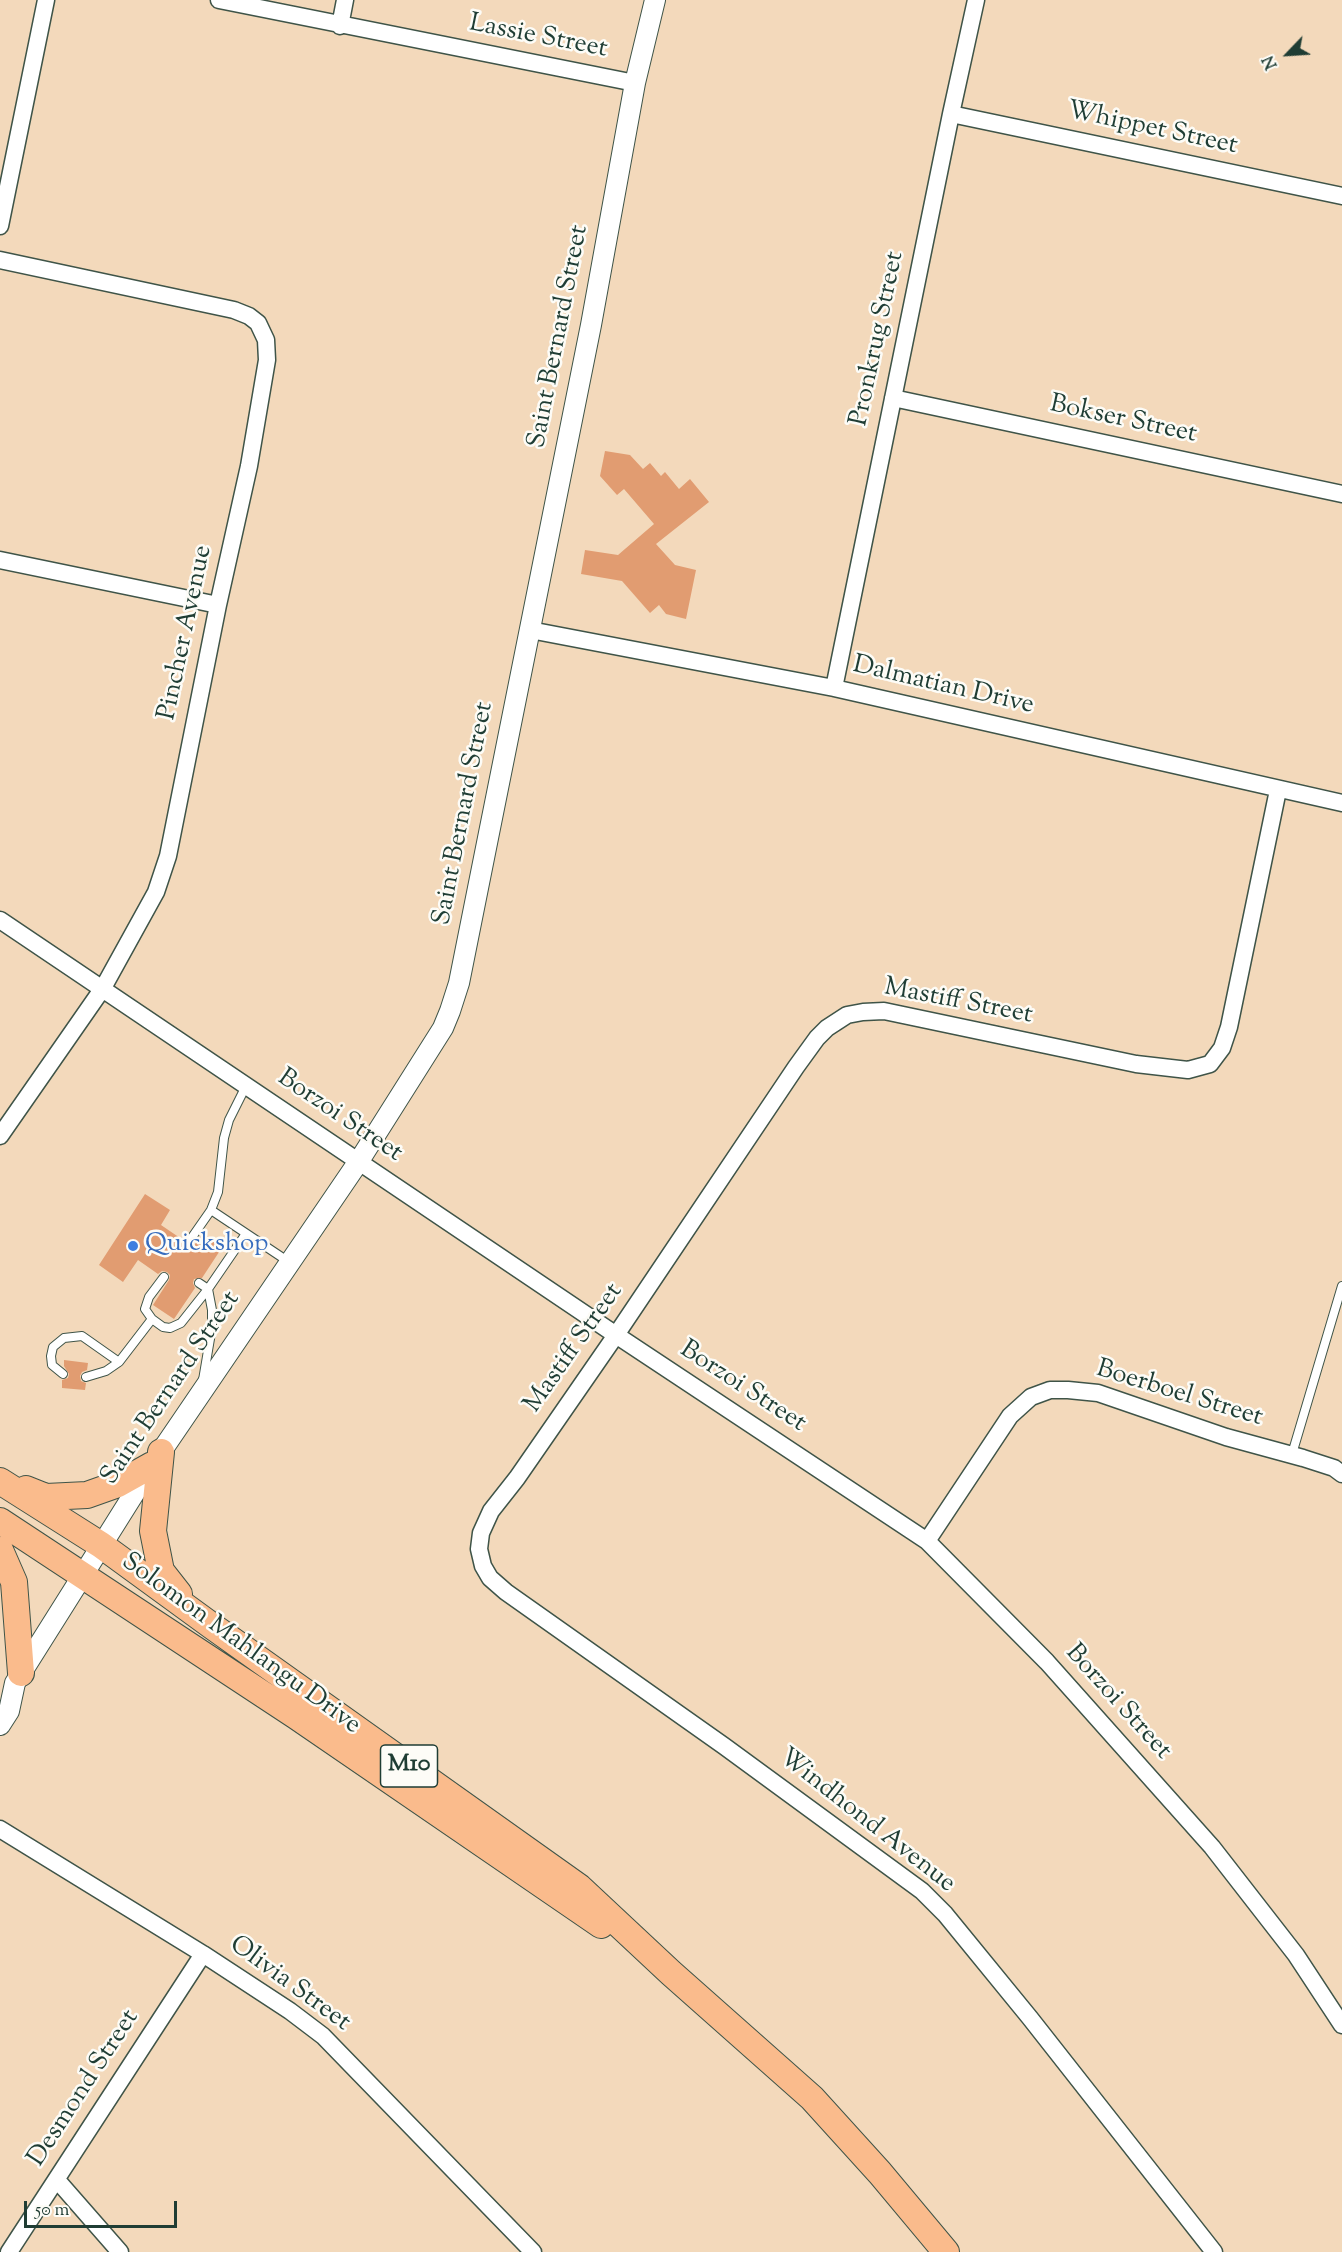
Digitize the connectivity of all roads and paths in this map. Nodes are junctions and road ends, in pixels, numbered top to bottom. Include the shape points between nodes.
1 (46, 0) edge
2 (219, 0) edge
3 (345, 0) edge
4 (655, 0) edge
5 (976, 0) edge
6 (340, 26) junction
7 (635, 83) junction
8 (951, 114) junction
9 (1342, 196) edge
10 (0, 226) edge
11 (0, 260) edge
12 (892, 398) junction
13 (1342, 494) edge
14 (0, 560) edge
15 (218, 605) junction
16 (530, 630) junction
17 (834, 688) junction
18 (1278, 790) junction
19 (1342, 803) edge
20 (0, 920) edge
21 (103, 988) junction
22 (246, 1086) junction
23 (0, 1136) edge
24 (359, 1161) junction
25 (211, 1210) junction
26 (245, 1235) junction
27 (188, 1243) dead end
28 (289, 1263) junction
29 (164, 1277) dead end
30 (199, 1283) dead end
31 (1342, 1286) edge
32 (208, 1289) junction
33 (152, 1319) junction
34 (616, 1335) junction
35 (119, 1362) junction
36 (63, 1374) dead end
37 (86, 1377) dead end
38 (200, 1394) junction
39 (1292, 1454) junction
40 (156, 1458) junction
41 (1342, 1474) edge
42 (0, 1480) edge
43 (0, 1521) edge
44 (927, 1541) junction
45 (101, 1545) junction
46 (479, 1549) joint
47 (0, 1550) edge
48 (82, 1576) junction
49 (212, 1626) junction
50 (12, 1682) edge
51 (0, 1725) edge
52 (2, 1826) edge
53 (202, 1954) junction
54 (671, 1973) junction
55 (1342, 2025) edge
56 (57, 2180) junction
57 (9, 2252) edge
58 (120, 2252) edge
59 (533, 2252) edge
60 (946, 2252) edge
61 (1214, 2252) edge

1 - 10 street
2 - 6 street, Lassie Street
3 - 6 street
4 - 7 street, Saint Bernard Street
5 - 8 street, Pronkrug Street
6 - 7 street, Lassie Street
7 - 16 street, Saint Bernard Street
8 - 9 street, Whippet Street
8 - 12 street, Pronkrug Street
11 - 15 street, Pincher Avenue via 216,305 258,323 266,340 267,360 249,466
12 - 13 street, Bokser Street
12 - 17 street, Pronkrug Street
14 - 15 street
15 - 21 street, Pincher Avenue via 168,856 156,892
16 - 17 street, Dalmatian Drive
16 - 24 street, Saint Bernard Street via 459,983 450,1011 443,1029
17 - 18 street, Dalmatian Drive
18 - 19 street, Dalmatian Drive
18 - 34 street, Mastiff Street via 1228,1027 1222,1048 1210,1064 1188,1070 1136,1064 884,1011 848,1015 817,1038
20 - 21 street, Borzoi Street
21 - 22 street, Borzoi Street
21 - 23 street, Pincher Avenue
22 - 24 street, Borzoi Street
22 - 25 lane via 228,1120 218,1192
24 - 28 street, Saint Bernard Street
24 - 34 street, Borzoi Street
25 - 26 lane
25 - 27 lane
26 - 28 lane
26 - 32 lane
28 - 38 street, Saint Bernard Street
29 - 33 lane via 146,1304 146,1313
30 - 32 lane
31 - 39 lane
32 - 33 lane via 176,1326 164,1327
32 - 38 lane via 212,1327
33 - 35 lane
34 - 44 street, Borzoi Street
34 - 46 street, Mastiff Street via 491,1510
35 - 36 lane via 81,1336 64,1338 53,1347 51,1356 52,1365
35 - 37 lane
38 - 40 street, Saint Bernard Street
39 - 41 street, Boerboel Street
39 - 44 street, Boerboel Street via 1226,1437 1098,1393 1050,1390 1031,1397 1010,1416
40 - 42 main road via 118,1484 73,1497 46,1497
40 - 45 street, Saint Bernard Street
40 - 49 main road via 153,1531 161,1571
42 - 45 main road, Solomon Mahlangu Drive
43 - 48 main road, Solomon Mahlangu Drive / M10
44 - 55 street, Borzoi Street via 1047,1662 1212,1847 1296,1955
45 - 48 street, Saint Bernard Street
45 - 49 main road, Solomon Mahlangu Drive / M10
46 - 61 street, Windhond Avenue via 486,1572 506,1592 922,1892 945,1914 1030,2018
47 - 50 main road via 14,1582
48 - 50 street, Saint Bernard Street
48 - 54 main road, Solomon Mahlangu Drive / M10 via 296,1716
49 - 54 main road, Solomon Mahlangu Drive / M10 via 579,1887
50 - 51 street, Saint Bernard Street via 9,1711
52 - 53 street, Olivia Street
53 - 56 street, Desmond Street
53 - 59 street, Olivia Street via 323,2036
54 - 60 main road, Solomon Mahlangu Drive via 812,2098
56 - 57 street, Desmond Street
56 - 58 street

